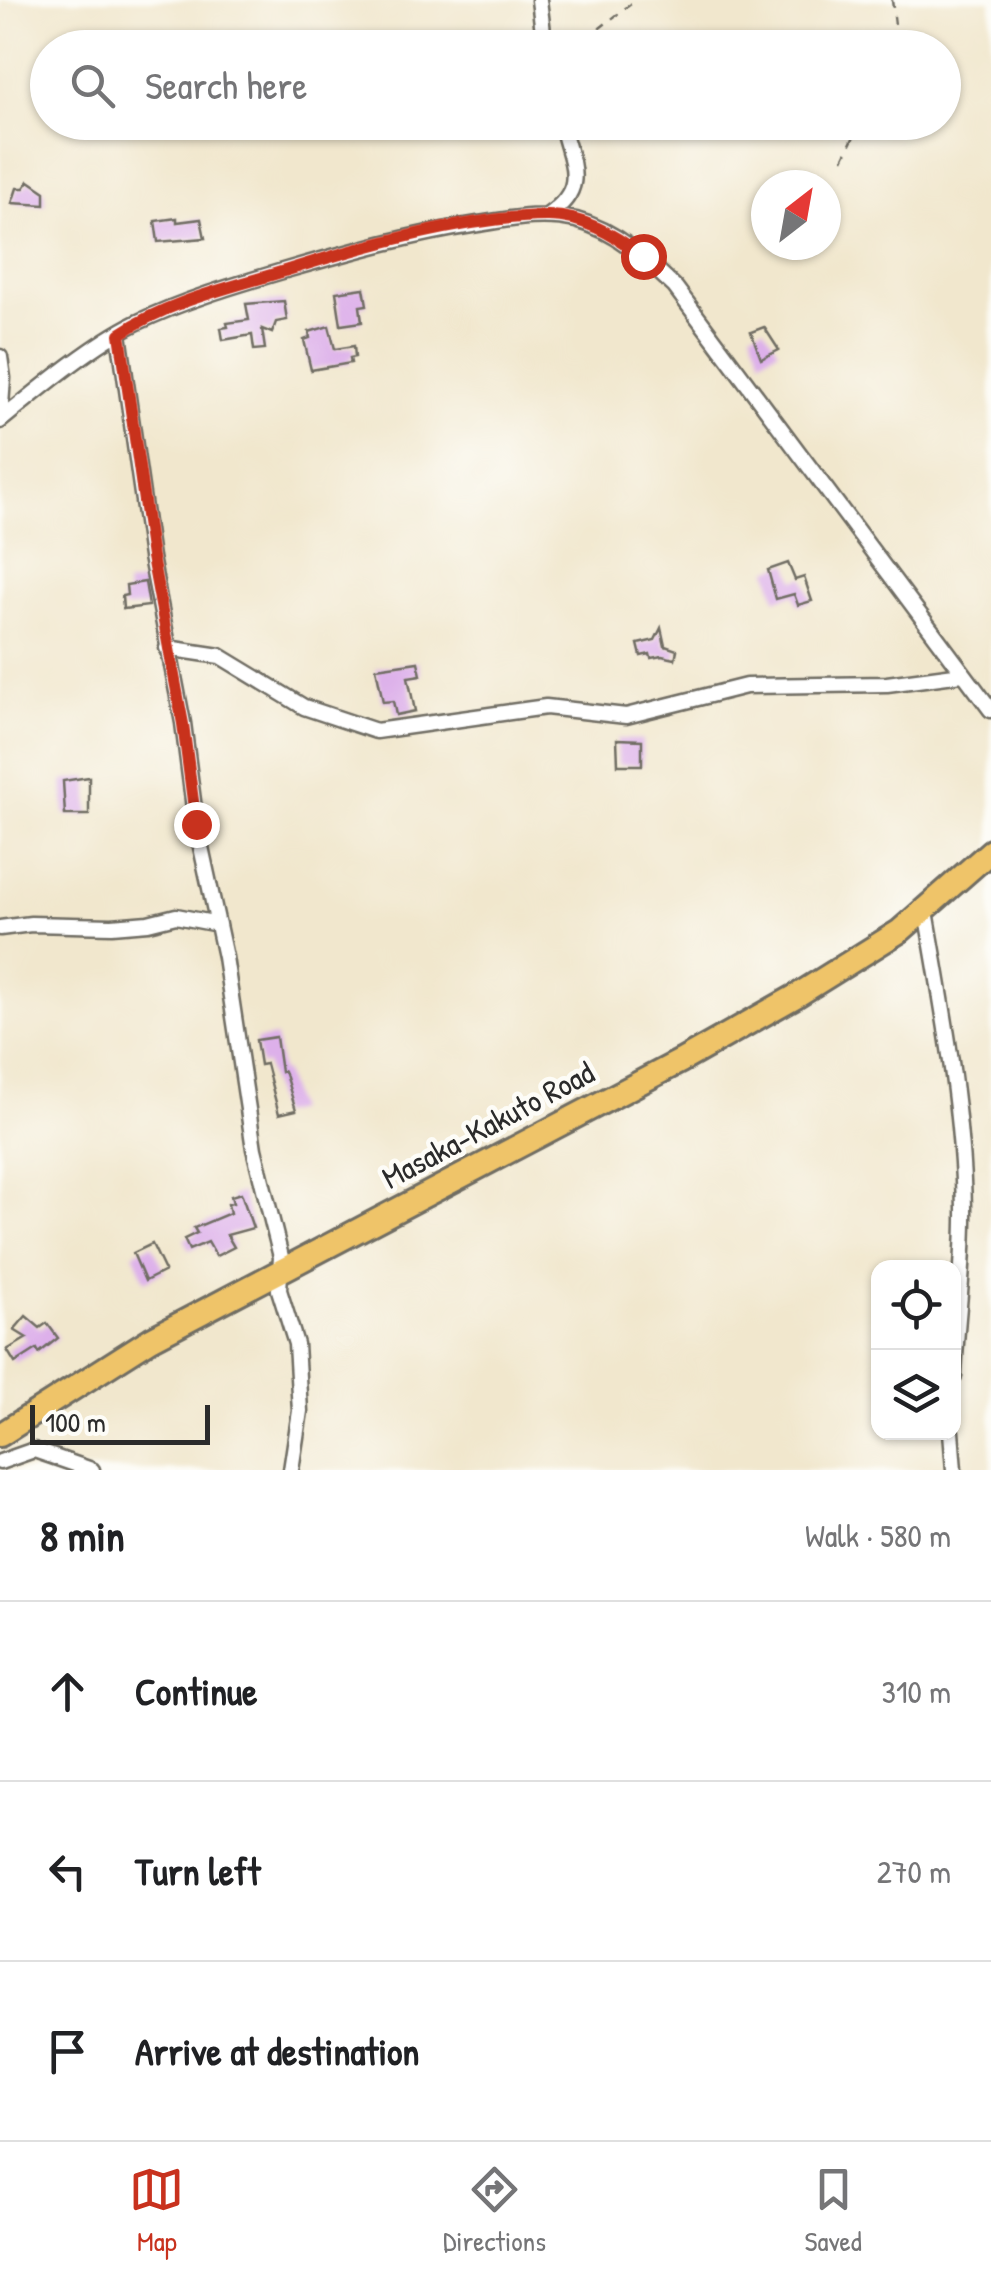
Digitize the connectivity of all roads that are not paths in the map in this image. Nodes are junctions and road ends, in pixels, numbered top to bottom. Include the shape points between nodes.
1 (539, 0) edge
2 (543, 30) edge
3 (565, 140) edge
4 (548, 216) junction
5 (120, 334) junction
6 (0, 357) edge
7 (0, 420) edge
8 (167, 648) junction
9 (962, 674) junction
10 (991, 710) edge
11 (991, 851) edge
12 (926, 911) junction
13 (218, 924) junction
14 (0, 928) edge
15 (281, 1270) junction
16 (955, 1350) edge
17 (0, 1434) edge
18 (952, 1440) edge
19 (0, 1462) edge
20 (92, 1470) edge
21 (291, 1470) edge
22 (954, 1470) edge

1 - 2 street
3 - 4 street via 574,188
4 - 5 street via 451,228 322,258 212,292
4 - 9 street via 612,234 675,287
5 - 7 street
5 - 8 street
6 - 7 street
8 - 9 street via 220,656 304,707 376,731 546,707 626,716 746,686 887,684
8 - 13 street
9 - 10 street
11 - 12 highway, Masaka-Kakuto Road
12 - 15 highway, Masaka-Kakuto Road via 732,1033
12 - 16 street via 948,1040 964,1204
13 - 14 street via 176,916 112,926
13 - 15 street
15 - 17 highway, Masaka-Kakuto Road via 150,1339
15 - 21 street via 300,1411
18 - 22 street
19 - 20 street via 34,1450

